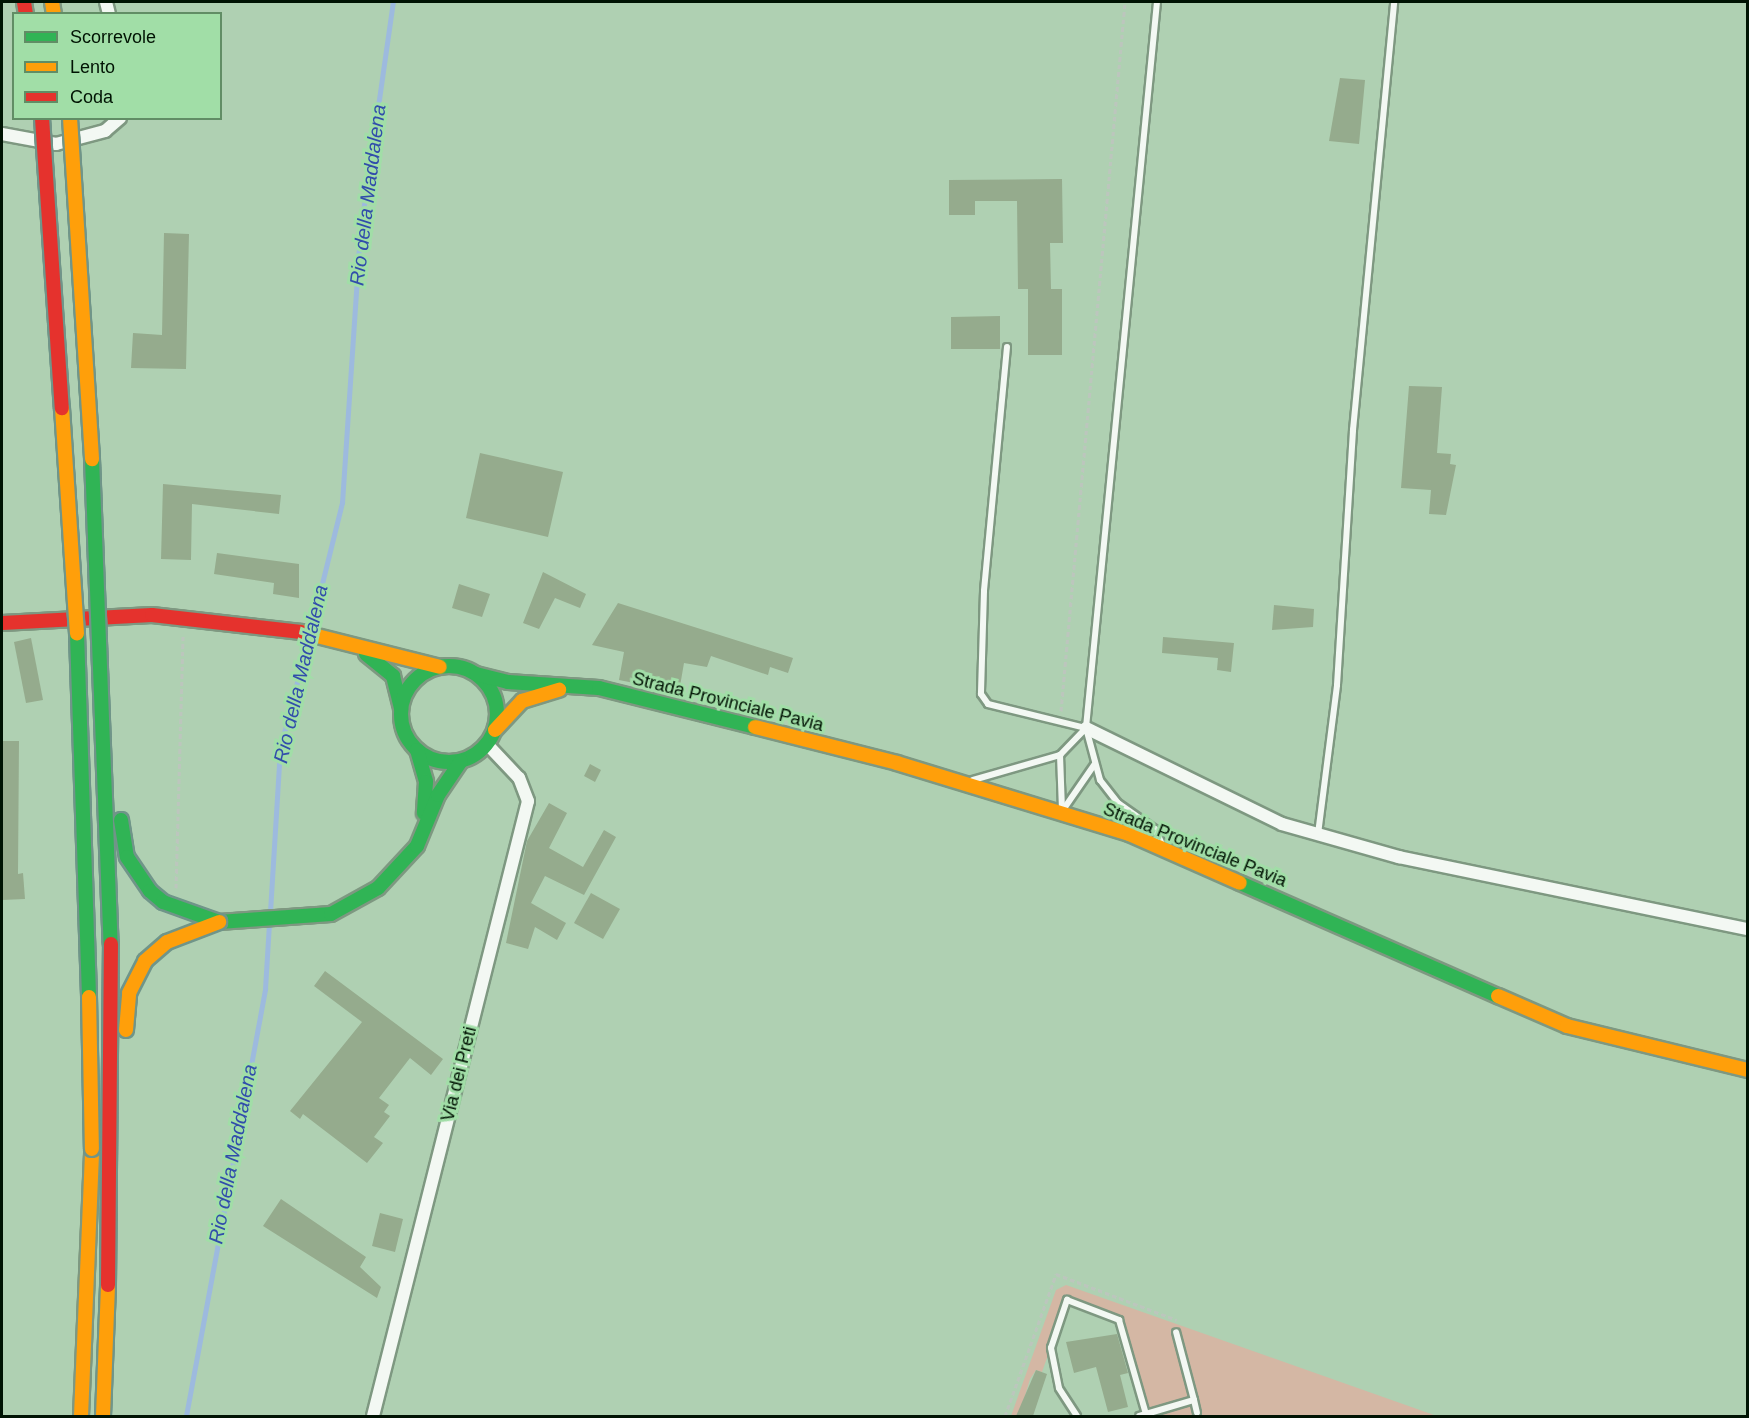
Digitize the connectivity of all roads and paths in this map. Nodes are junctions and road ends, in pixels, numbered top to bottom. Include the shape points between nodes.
1 (1125, 2) edge
2 (1157, 2) edge
3 (1394, 2) edge
4 (42, 120) edge
5 (70, 120) edge
6 (118, 120) edge
7 (2, 134) edge
8 (1007, 347) dead end
9 (2, 623) edge
10 (322, 635) junction
11 (440, 666) junction
12 (476, 674) junction
13 (579, 686) junction
14 (105, 701) junction
15 (401, 711) junction
16 (1060, 720) junction
17 (1086, 728) junction
18 (490, 738) junction
19 (417, 750) junction
20 (1060, 755) junction
21 (461, 761) junction
22 (1094, 765) junction
23 (961, 783) junction
24 (1062, 813) junction
25 (1318, 835) junction
26 (417, 846) junction
27 (1164, 849) junction
28 (219, 922) junction
29 (1748, 928) edge
30 (1748, 1070) edge
31 (114, 1149) junction
32 (1176, 1332) dead end
33 (1194, 1400) junction
34 (1197, 1413) dead end
35 (1143, 1415) edge
36 (81, 1416) edge
37 (103, 1416) edge
38 (373, 1416) edge
39 (1077, 1416) edge

1 - 16 path
2 - 17 lane
3 - 25 lane via 1353,430 1337,685
4 - 36 main road, bridge via 72,515 89,887 92,1149
5 - 14 main road, bridge
6 - 7 street via 105,131 56,144
8 - 16 lane via 984,591 981,694 988,704
9 - 10 main road, Strada Provinciale Pavia via 152,615 283,627
10 - 11 main road, Strada Provinciale Pavia
10 - 15 main road, Strada Provinciale Pavia via 388,669 398,688
11 - 12 main road, Strada Provinciale Pavia
11 - 15 main road via 411,685
12 - 13 main road, Strada Provinciale Pavia via 508,682
12 - 18 main road via 496,705
13 - 18 main road, Strada Provinciale Pavia via 522,702
13 - 23 main road, Strada Provinciale Pavia
14 - 28 main road, bridge via 118,740 127,857 163,902
14 - 31 main road, bridge
15 - 19 main road, Strada Provinciale Pavia via 408,739
16 - 17 lane
17 - 20 lane
17 - 22 lane
17 - 25 street via 1253,813
18 - 21 main road, Strada Provinciale Pavia
18 - 38 street, Via dei Preti via 519,778 528,801
19 - 21 main road via 430,759
19 - 26 main road, Strada Provinciale Pavia via 427,794
20 - 23 lane
20 - 24 lane
21 - 26 main road via 438,795
22 - 24 lane via 1073,788
22 - 27 lane via 1118,802 1155,829
23 - 24 main road, Strada Provinciale Pavia
24 - 27 main road, Strada Provinciale Pavia
25 - 29 street via 1399,857
26 - 28 main road via 378,888 331,914
27 - 30 main road, Strada Provinciale Pavia via 1567,1026
28 - 31 main road, bridge via 167,942 145,961 129,993 125,1123
31 - 37 main road, bridge
32 - 33 lane
33 - 34 lane
33 - 35 lane
35 - 39 lane via 1119,1320 1067,1300 1051,1348 1059,1388

